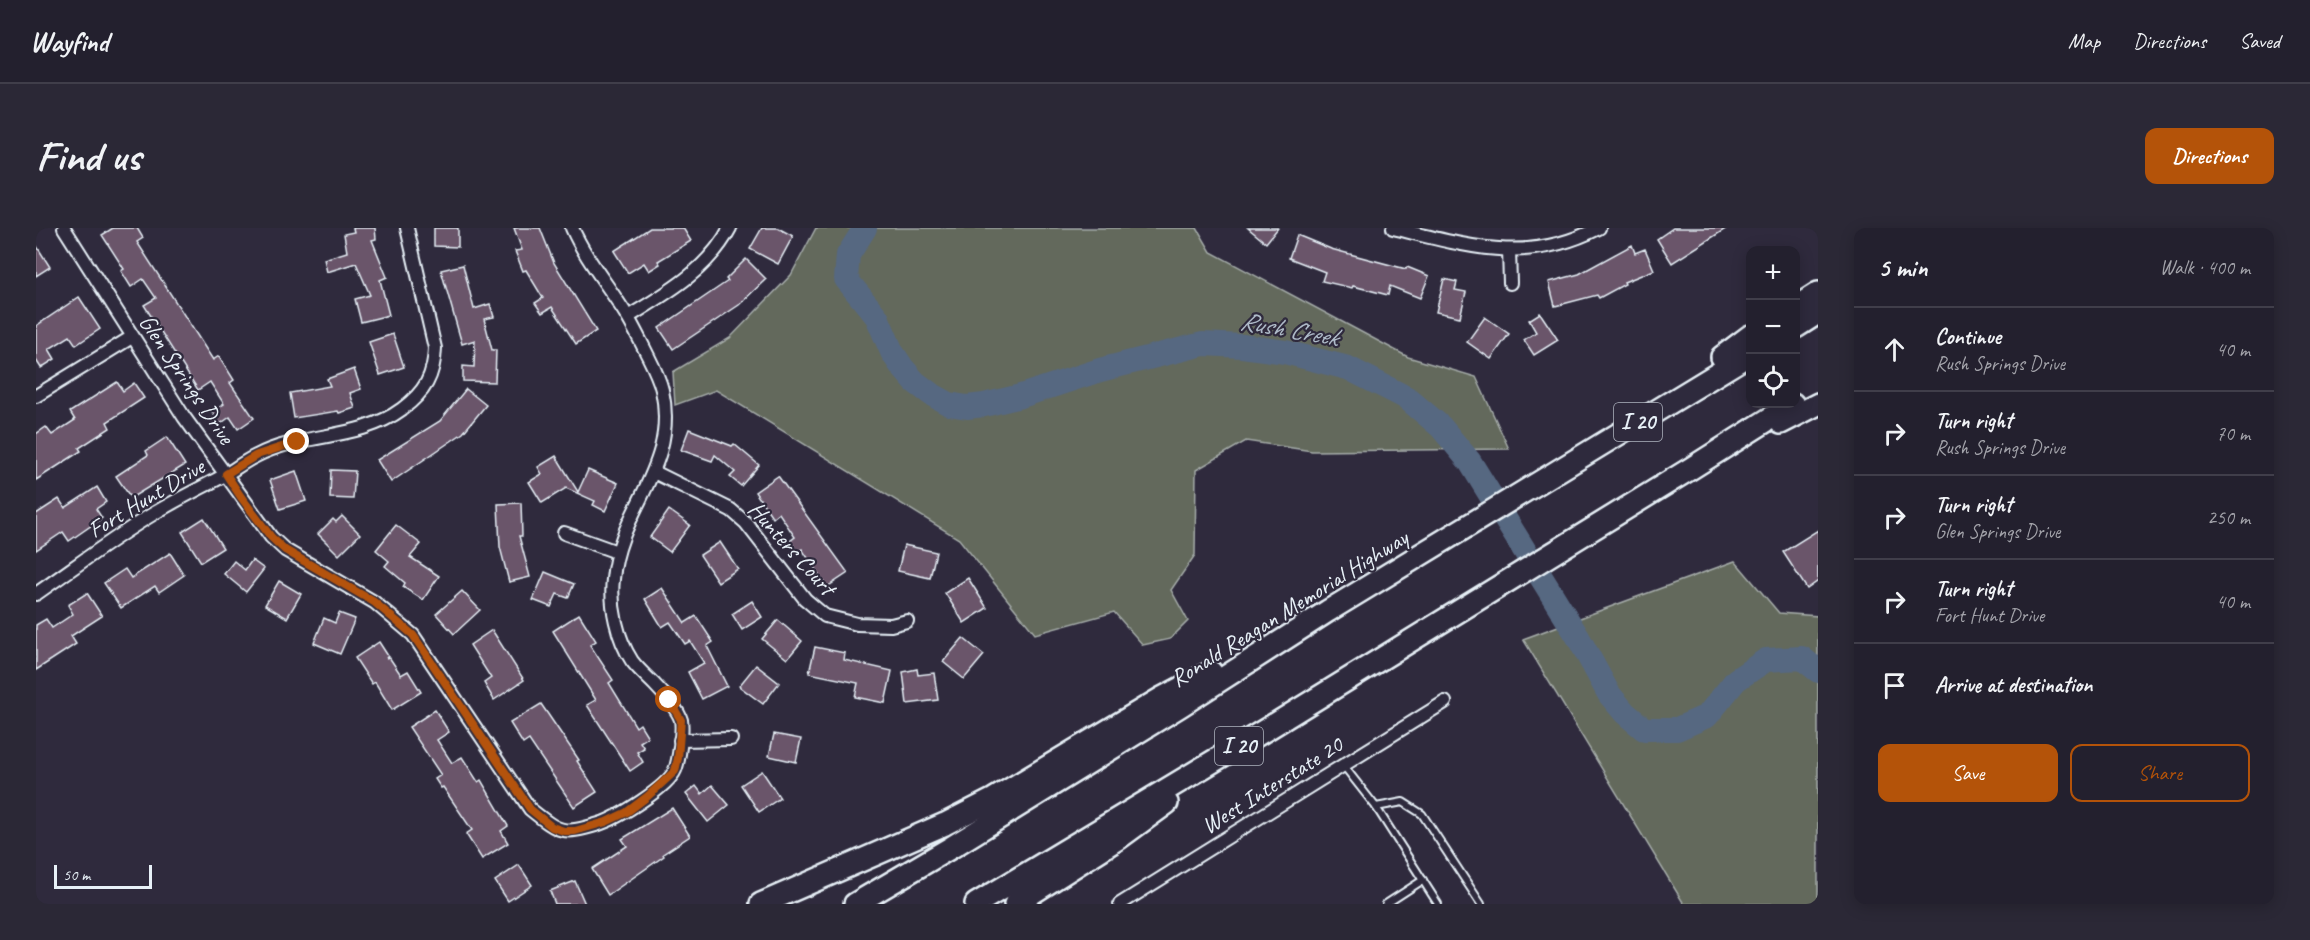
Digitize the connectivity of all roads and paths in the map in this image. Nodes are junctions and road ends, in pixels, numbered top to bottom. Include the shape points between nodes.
1 (64, 228) edge
2 (407, 228) edge
3 (572, 228) edge
4 (730, 228) edge
5 (1393, 228) edge
6 (1599, 228) edge
7 (1509, 250) junction
8 (1510, 283) dead end
9 (1818, 293) edge
10 (1800, 304) edge
11 (1818, 313) edge
12 (628, 317) junction
13 (1800, 324) edge
14 (132, 337) junction
15 (1746, 339) edge
16 (1746, 356) edge
17 (1818, 387) edge
18 (36, 396) edge
19 (1800, 399) edge
20 (1818, 404) edge
21 (1786, 408) edge
22 (1601, 444) junction
23 (1690, 469) junction
24 (654, 472) junction
25 (226, 474) junction
26 (564, 533) dead end
27 (617, 552) junction
28 (36, 594) edge
29 (1328, 611) junction
30 (907, 621) dead end
31 (1445, 702) dead end
32 (1267, 729) junction
33 (680, 740) junction
34 (731, 740) dead end
35 (1343, 765) junction
36 (1376, 807) junction
37 (1423, 880) junction
38 (761, 904) edge
39 (855, 904) edge
40 (976, 904) edge
41 (1015, 904) edge
42 (1120, 904) edge
43 (1386, 904) edge
44 (1438, 904) edge
45 (1481, 904) edge

1 - 14 street, Glen Springs Drive
2 - 25 street, Fort Hunt Drive via 435,348 435,363 420,396 400,411 360,429 277,448
3 - 12 street
4 - 12 street via 711,256 688,277
5 - 7 street via 1472,247
6 - 7 street via 1542,248
7 - 8 street
9 - 10 highway
11 - 13 highway
12 - 24 street via 662,389 665,421 662,450
14 - 18 street
14 - 25 street, Glen Springs Drive
15 - 22 highway
16 - 22 highway, Ronald Reagan Memorial Highway / I 20
17 - 19 highway, I 20
20 - 23 highway
21 - 23 highway, I 20
22 - 29 highway, Ronald Reagan Memorial Highway / I 20
23 - 32 highway, I 20
24 - 27 street
24 - 30 street, Hunters Court via 731,510 746,523 805,599 825,616 857,624 891,625
25 - 28 street, Fort Hunt Drive via 152,515
25 - 33 street, Glen Springs Drive via 271,537 285,550 374,602 413,635 530,809 552,827 575,831 627,812 675,771
26 - 27 street
27 - 33 street via 613,596 618,631 633,661 669,700 681,720
29 - 38 highway via 1162,698 994,799
29 - 39 highway, Ronald Reagan Memorial Highway / I 20
31 - 35 street, West Interstate 20
32 - 40 highway, I 20
32 - 41 highway via 1119,838
33 - 34 street
35 - 36 lane
35 - 42 street, West Interstate 20
36 - 37 lane
36 - 45 lane via 1403,802 1422,814
37 - 43 lane
37 - 44 lane

